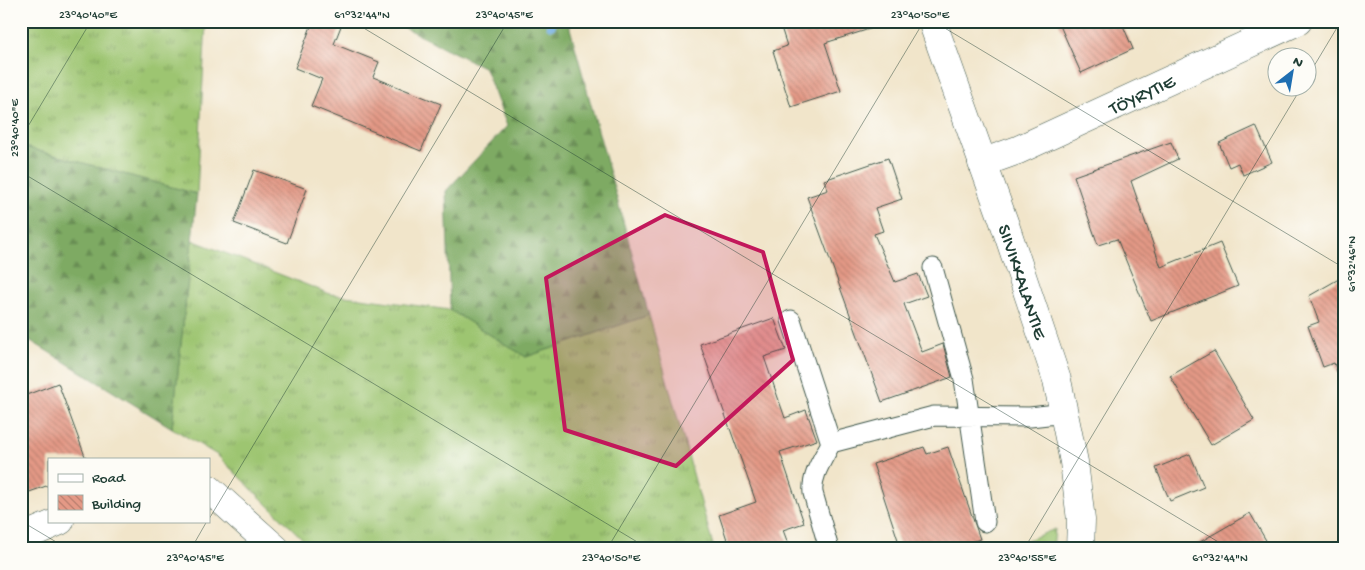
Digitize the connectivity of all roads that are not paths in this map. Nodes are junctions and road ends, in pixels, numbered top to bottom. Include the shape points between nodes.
1 (932, 21) edge
2 (1298, 21) edge
3 (982, 163) junction
4 (932, 268) dead end
5 (792, 320) dead end
6 (1065, 413) junction
7 (970, 417) junction
8 (831, 443) junction
9 (210, 489) edge
10 (58, 522) edge
11 (985, 522) dead end
12 (21, 538) edge
13 (276, 549) edge
14 (829, 549) edge
15 (1080, 549) edge

1 - 3 main road, SIIVIKKALANTIE
2 - 3 main road, TÖYRYTIE via 1018,150
3 - 6 main road, SIIVIKKALANTIE via 1057,380
4 - 7 lane via 964,379
5 - 8 lane
6 - 7 lane via 1030,417
6 - 15 main road, SIIVIKKALANTIE via 1076,472 1081,520
7 - 8 lane via 934,416
7 - 11 lane
8 - 14 lane via 812,485
9 - 13 main road
10 - 12 main road

